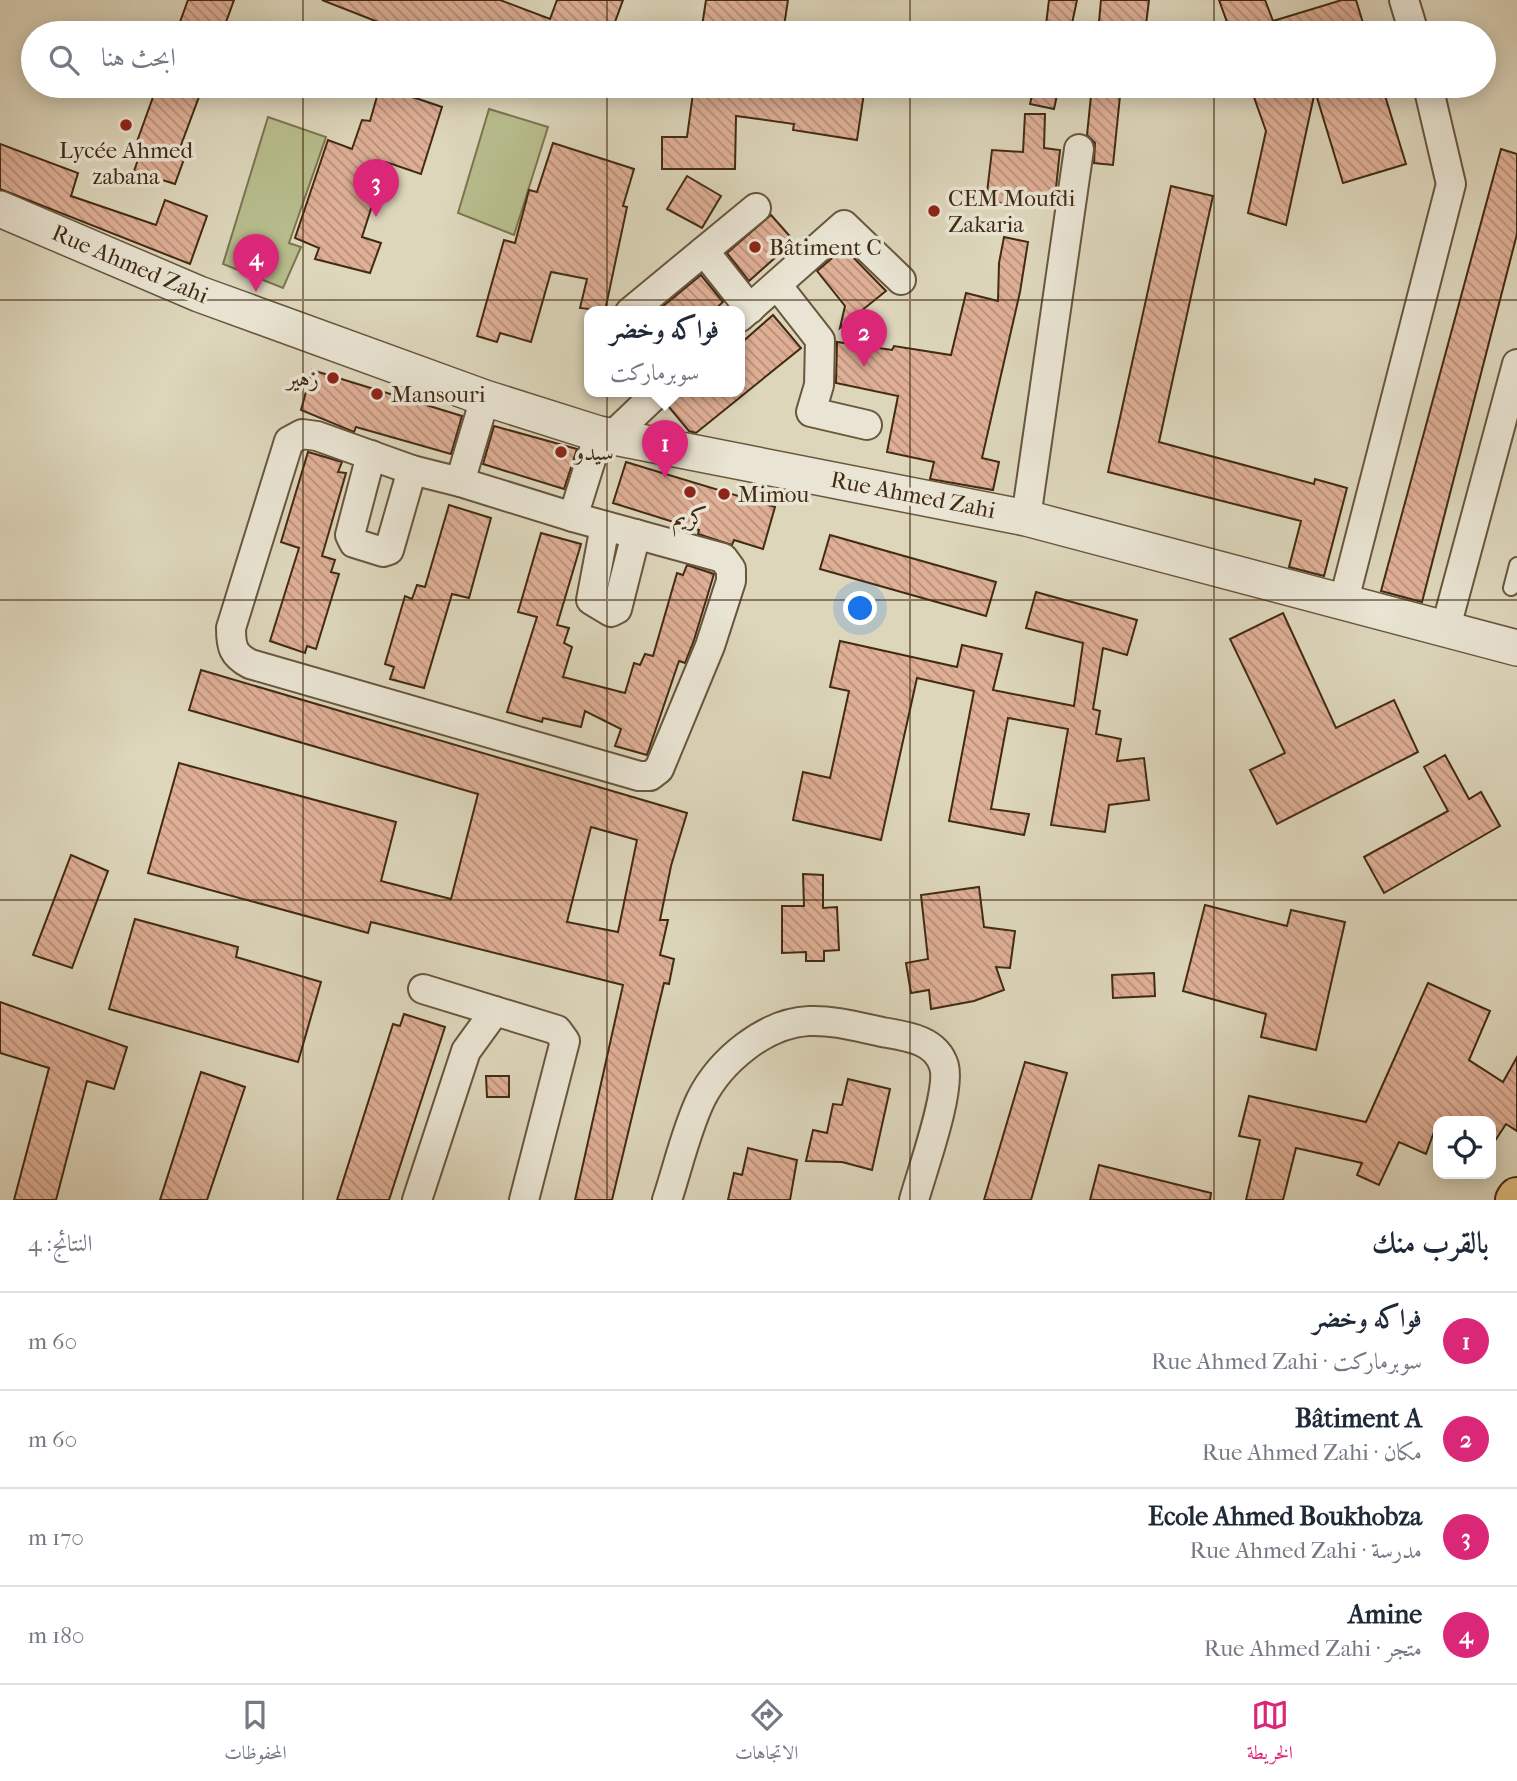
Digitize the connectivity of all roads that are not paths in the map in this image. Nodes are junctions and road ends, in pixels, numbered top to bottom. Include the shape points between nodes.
1 (1404, 0) edge
2 (1410, 21) edge
3 (1431, 98) edge
4 (1079, 149) dead end
5 (756, 208) dead end
6 (0, 209) edge
7 (704, 251) junction
8 (901, 280) dead end
9 (777, 285) junction
10 (643, 306) edge
11 (740, 306) edge
12 (745, 313) edge
13 (1517, 364) edge
14 (652, 397) edge
15 (485, 398) junction
16 (867, 425) dead end
17 (606, 435) junction
18 (371, 455) junction
19 (412, 470) junction
20 (460, 482) junction
21 (573, 517) junction
22 (1026, 518) junction
23 (605, 526) junction
24 (636, 534) junction
25 (1517, 565) edge
26 (1511, 589) dead end
27 (1344, 600) junction
28 (1446, 627) junction
29 (1517, 648) edge
30 (423, 989) dead end
31 (495, 1011) junction
32 (417, 1200) edge
33 (524, 1200) edge
34 (667, 1200) edge
35 (914, 1200) edge

1 - 2 street
3 - 27 street via 1451,184
4 - 22 street
5 - 7 street
6 - 15 street, Rue Ahmed Zahi via 199,294
7 - 10 street
7 - 11 street
8 - 9 street via 844,225
9 - 12 street
9 - 16 street via 821,340 819,385 811,412
13 - 28 street
14 - 17 street
15 - 17 street, Rue Ahmed Zahi
15 - 20 street
17 - 21 street
17 - 22 street, Rue Ahmed Zahi
18 - 19 street
18 - 19 street via 350,535 354,543 389,550
18 - 24 street via 317,436 302,434 289,441 231,628 231,646 237,657 650,776 659,769 710,646 731,569 723,558
19 - 20 street
20 - 21 street
21 - 23 street
22 - 27 street, Rue Ahmed Zahi
23 - 24 street
23 - 24 street via 590,600 611,612 617,609
25 - 26 lane
27 - 28 street, Rue Ahmed Zahi
28 - 29 street, Rue Ahmed Zahi
30 - 31 street
31 - 32 street via 466,1051
31 - 33 street via 557,1030 565,1041
34 - 35 street via 701,1099 721,1068 774,1030 806,1021 831,1021 918,1039 936,1052 944,1066 944,1090

